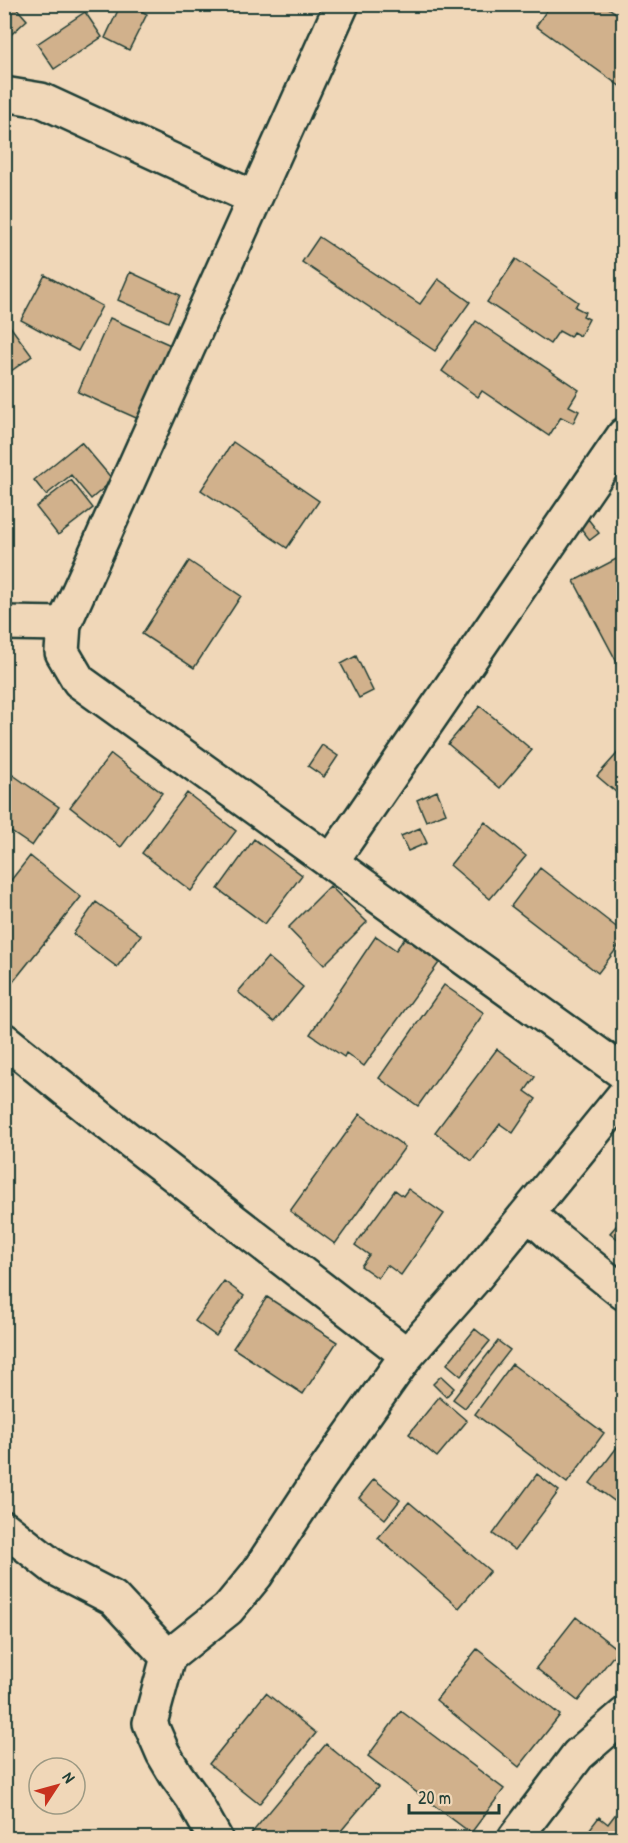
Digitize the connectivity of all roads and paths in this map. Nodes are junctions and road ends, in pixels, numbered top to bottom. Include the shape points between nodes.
1 (342, 4) edge
2 (4, 94) edge
3 (243, 193) dead end
4 (624, 435) edge
5 (4, 623) edge
6 (64, 624) junction
7 (331, 862) junction
8 (4, 1040) edge
9 (624, 1073) edge
10 (624, 1095) edge
11 (528, 1213) junction
12 (624, 1293) edge
13 (407, 1355) junction
14 (4, 1528) edge
15 (168, 1657) junction
16 (624, 1715) edge
17 (215, 1839) edge
18 (515, 1839) edge

1 - 6 street
2 - 3 street via 41,100
4 - 7 street
5 - 6 street
6 - 7 street via 62,652 79,681
7 - 9 street
8 - 13 street
10 - 11 street
11 - 12 street
11 - 13 street
13 - 15 street via 256,1575 228,1609
14 - 15 street via 55,1568 113,1598
15 - 17 street via 150,1723 163,1753
16 - 18 street via 578,1755

